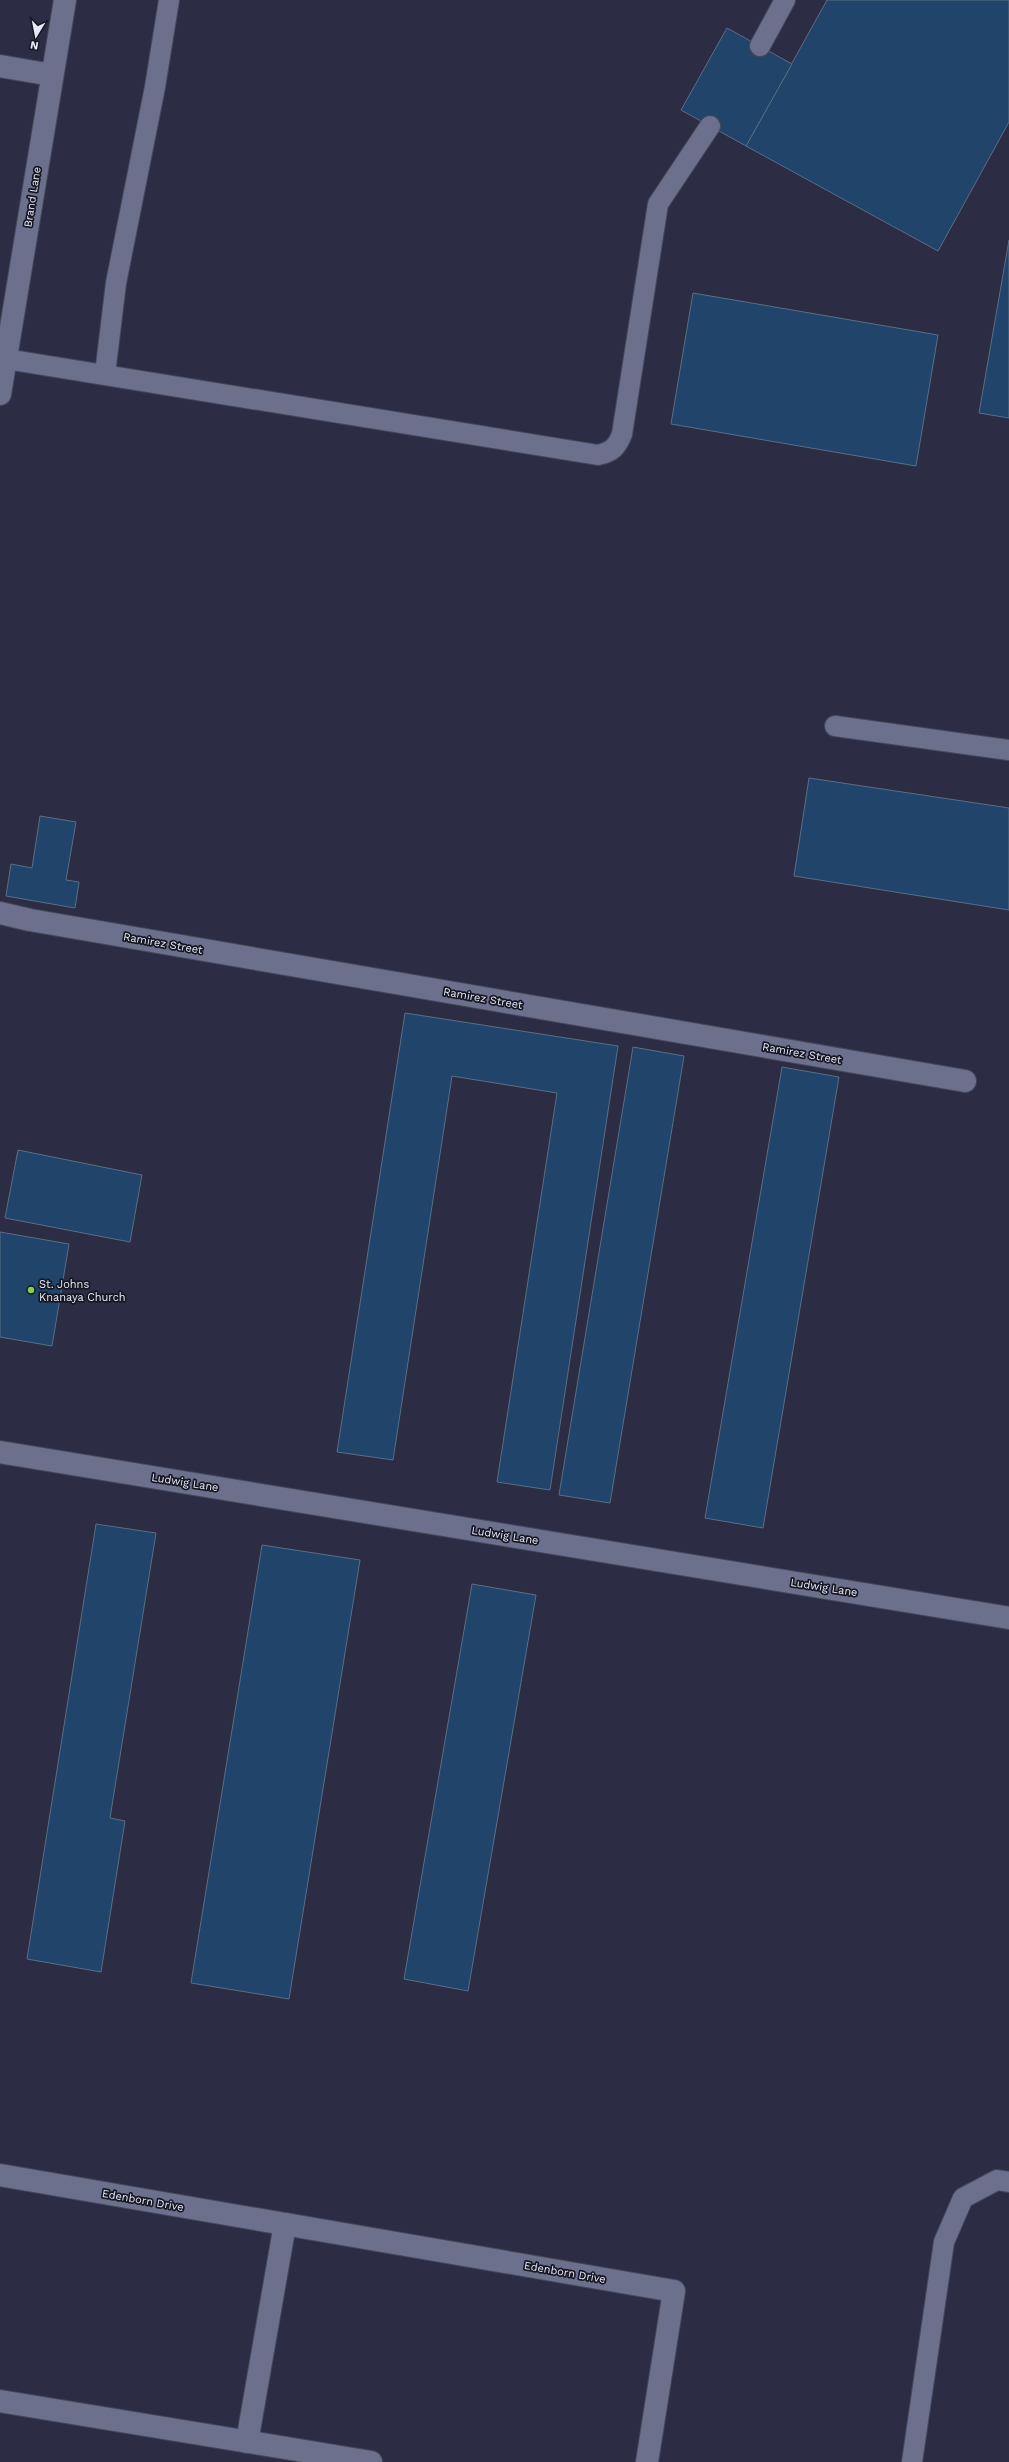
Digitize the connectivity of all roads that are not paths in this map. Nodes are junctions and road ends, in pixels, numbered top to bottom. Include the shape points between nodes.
1 (65, 0) edge
2 (169, 0) edge
3 (785, 0) edge
4 (760, 46) dead end
5 (0, 66) edge
6 (52, 75) junction
7 (710, 126) dead end
8 (6, 358) junction
9 (105, 374) junction
10 (0, 394) edge
11 (835, 726) dead end
12 (1009, 750) edge
13 (0, 913) edge
14 (965, 1081) dead end
15 (0, 1452) edge
16 (1009, 1618) edge
17 (0, 2175) edge
18 (1009, 2182) edge
19 (285, 2224) junction
20 (0, 2401) edge
21 (247, 2442) junction
22 (371, 2462) edge
23 (647, 2462) edge
24 (912, 2462) edge

1 - 6 street, Brand Lane
2 - 9 lane via 155,86 116,283
3 - 4 lane
5 - 6 street
6 - 8 street, Brand Lane
7 - 9 lane via 658,204 622,434 617,446 608,452 598,455
8 - 9 lane
8 - 10 street, Brand Lane
11 - 12 lane
13 - 14 street, Ramirez Street via 38,922
15 - 16 street, Ludwig Lane
17 - 19 street, Edenborn Drive
18 - 24 lane via 996,2180 963,2198 944,2242
19 - 21 street
19 - 23 street, Edenborn Drive via 674,2291
20 - 21 street
21 - 22 street

